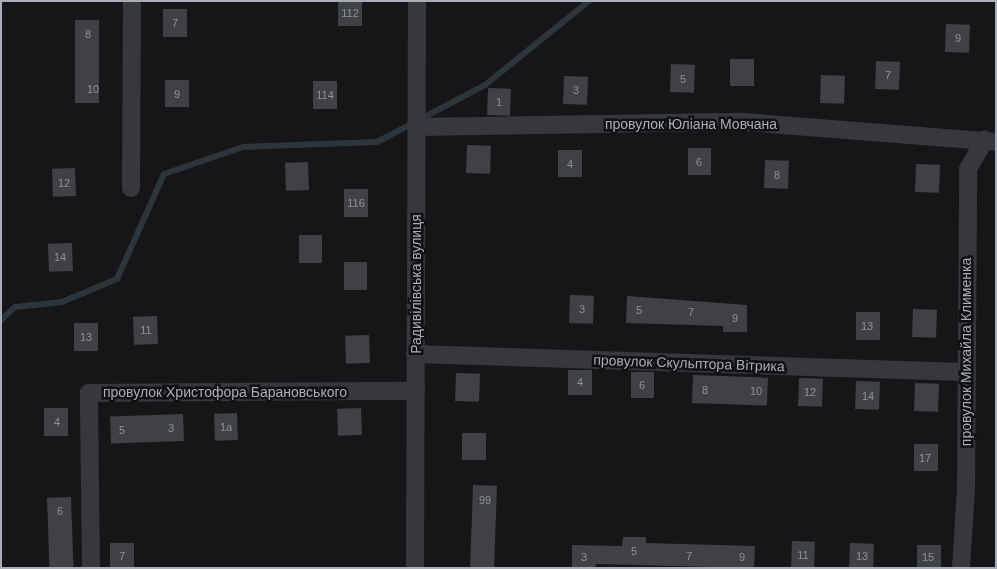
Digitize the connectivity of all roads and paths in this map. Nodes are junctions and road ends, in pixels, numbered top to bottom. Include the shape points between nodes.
1 (132, 1) edge
2 (417, 1) edge
3 (416, 126) junction
4 (990, 141) edge
5 (131, 188) dead end
6 (415, 354) junction
7 (964, 372) junction
8 (416, 391) junction
9 (91, 568) edge
10 (415, 568) edge
11 (961, 568) edge

1 - 5 street
2 - 3 street, Радивілівська вулиця
3 - 4 street, провулок Юліана Мовчана via 744,122
3 - 6 street, Радивілівська вулиця
4 - 7 street, провулок Михайла Клименка via 968,169
6 - 7 street, провулок Скульптора Вітрика
6 - 8 street, Радивілівська вулиця
7 - 11 street, провулок Михайла Клименка via 966,488
8 - 9 street, провулок Христофора Барановського via 89,393
8 - 10 street, Радивілівська вулиця

